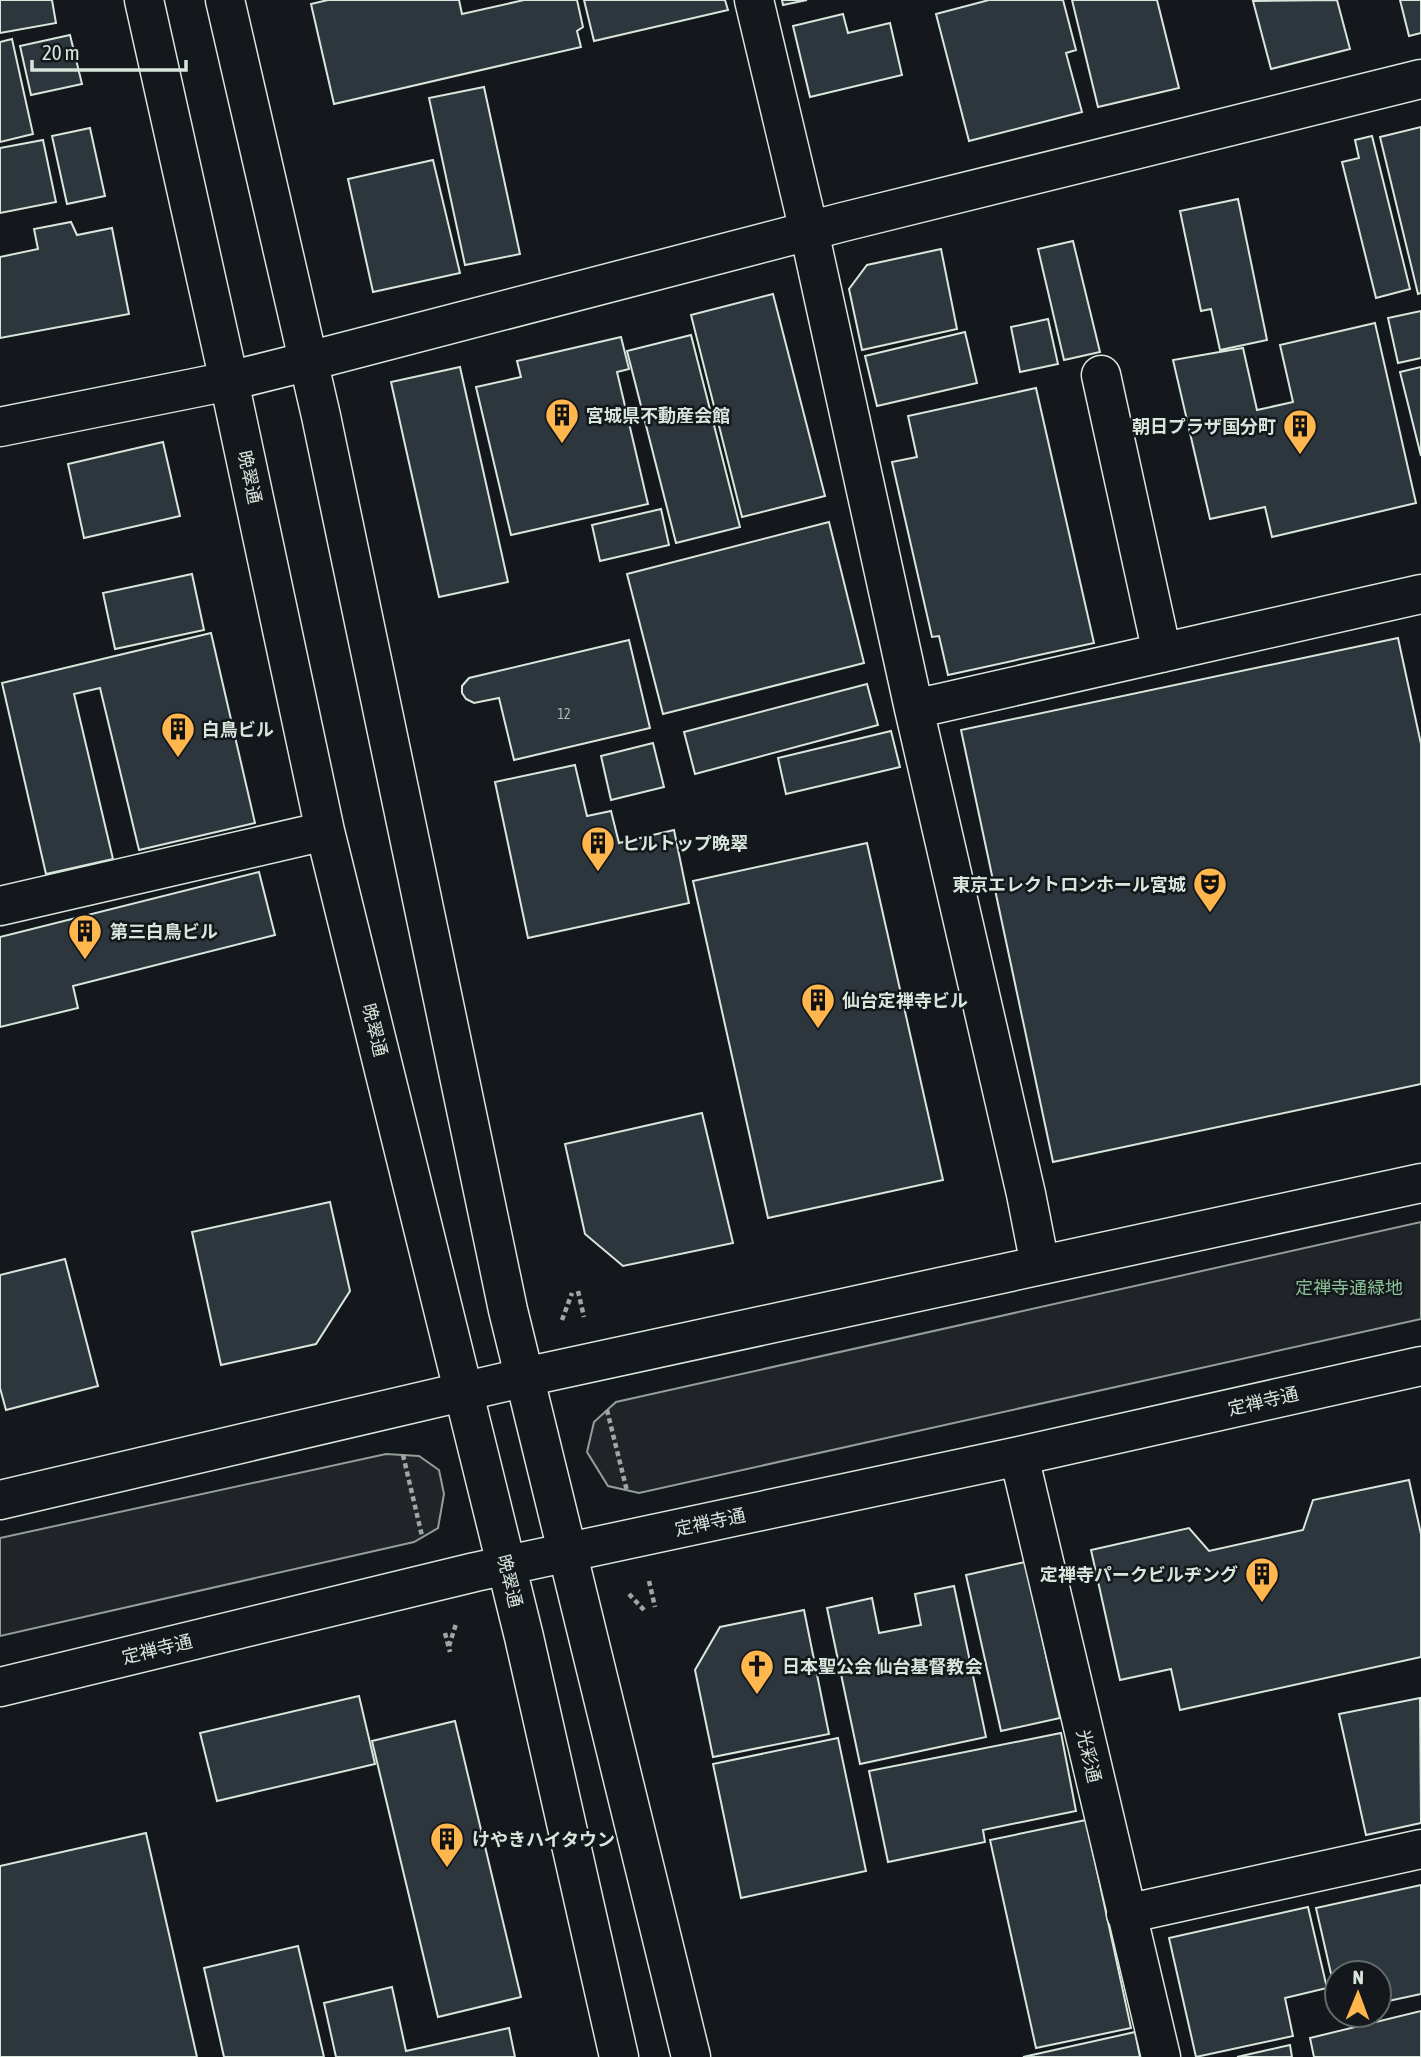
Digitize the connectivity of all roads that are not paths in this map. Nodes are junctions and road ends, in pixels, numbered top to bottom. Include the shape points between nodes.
1 (144, 0) edge
2 (225, 0) edge
3 (754, 0) edge
4 (1421, 79) edge
5 (809, 231) junction
6 (309, 361) junction
7 (1101, 375) dead end
8 (229, 380) junction
9 (0, 427) edge
10 (1421, 594) edge
11 (1162, 653) junction
12 (914, 709) junction
13 (326, 831) junction
14 (0, 906) edge
15 (1421, 1183) edge
16 (1040, 1265) junction
17 (1421, 1366) edge
18 (524, 1378) junction
19 (464, 1392) junction
20 (1019, 1456) junction
21 (0, 1500) edge
22 (567, 1553) junction
23 (507, 1566) junction
24 (0, 1687) edge
25 (1421, 1849) edge
26 (1126, 1914) junction
27 (619, 2057) edge
28 (691, 2057) edge
29 (1161, 2057) edge

1 - 8 street, 晩翠通
2 - 6 street
3 - 5 street
4 - 5 street
5 - 6 street
5 - 12 street
6 - 8 street
6 - 18 street
7 - 11 street
8 - 9 street
8 - 13 street, 晩翠通
10 - 11 street
11 - 12 street
12 - 16 street
13 - 14 street
13 - 19 street, 晩翠通
15 - 16 street
16 - 18 street
17 - 20 street, 定禅寺通
18 - 19 street
18 - 22 street
19 - 21 street
19 - 23 street, 晩翠通
20 - 22 street, 定禅寺通
20 - 26 street, 光彩通
22 - 23 street, 定禅寺通
22 - 28 street
23 - 24 street, 定禅寺通
23 - 27 street, 晩翠通
25 - 26 street
26 - 29 street, 光彩通

